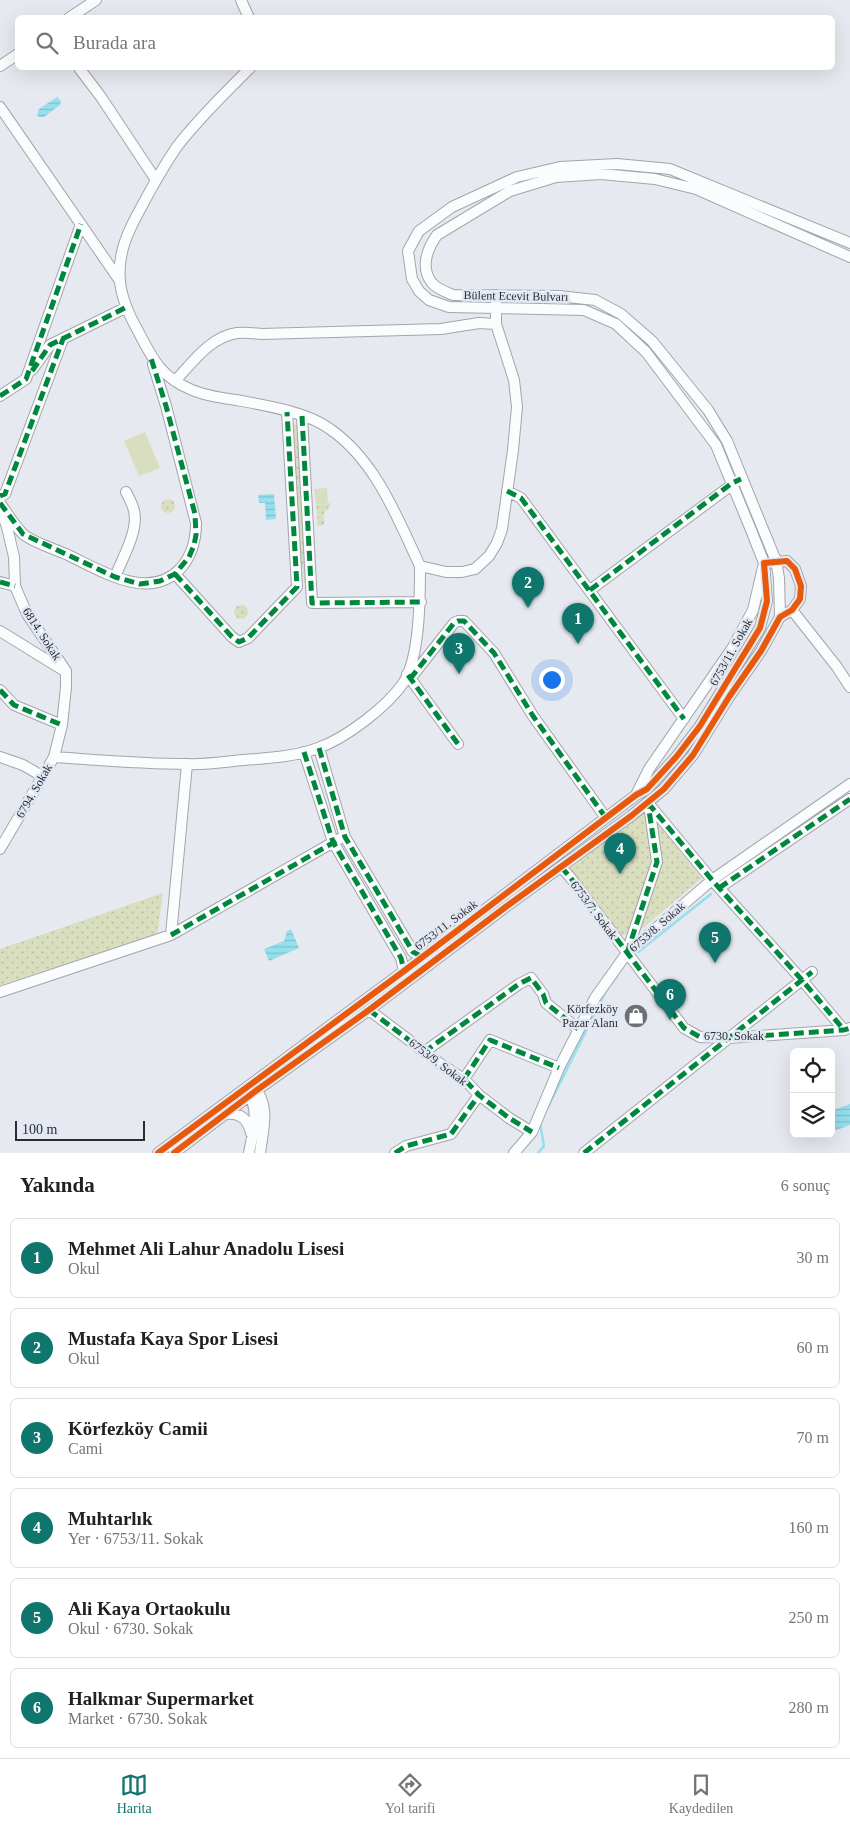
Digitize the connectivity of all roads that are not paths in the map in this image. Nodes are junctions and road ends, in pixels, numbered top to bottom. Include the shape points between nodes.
1 (96, 0) edge
2 (241, 0) edge
3 (74, 15) edge
4 (248, 15) edge
5 (15, 56) edge
6 (0, 66) edge
7 (80, 70) edge
8 (248, 70) edge
9 (0, 107) edge
10 (156, 180) junction
11 (81, 224) junction
12 (850, 243) edge
13 (850, 256) edge
14 (120, 281) junction
15 (496, 295) junction
16 (126, 308) junction
17 (496, 308) junction
18 (496, 324) junction
19 (63, 339) junction
20 (150, 356) junction
21 (26, 379) junction
22 (175, 381) junction
23 (0, 396) edge
24 (288, 412) junction
25 (302, 416) junction
26 (737, 481) junction
27 (507, 491) junction
28 (126, 492) dead end
29 (0, 496) edge
30 (0, 503) edge
31 (0, 508) edge
32 (5, 539) edge
33 (776, 561) junction
34 (764, 563) junction
35 (420, 566) junction
36 (175, 574) junction
37 (115, 576) junction
38 (0, 582) edge
39 (15, 586) junction
40 (590, 590) junction
41 (421, 602) junction
42 (792, 610) junction
43 (780, 617) junction
44 (0, 631) edge
45 (66, 672) junction
46 (409, 676) junction
47 (850, 687) edge
48 (0, 690) edge
49 (684, 719) junction
50 (62, 725) junction
51 (458, 744) dead end
52 (319, 748) junction
53 (304, 752) junction
54 (0, 757) edge
55 (54, 757) junction
56 (188, 764) junction
57 (42, 776) junction
58 (850, 784) edge
59 (636, 795) junction
60 (850, 799) edge
61 (648, 803) junction
62 (606, 818) junction
63 (345, 838) junction
64 (333, 842) junction
65 (0, 849) edge
66 (561, 867) junction
67 (712, 880) junction
68 (719, 888) junction
69 (171, 935) junction
70 (627, 953) junction
71 (423, 957) junction
72 (404, 972) junction
73 (812, 972) dead end
74 (802, 980) junction
75 (0, 992) edge
76 (369, 1010) junction
77 (578, 1029) junction
78 (847, 1029) edge
79 (729, 1038) junction
80 (424, 1052) junction
81 (559, 1068) junction
82 (273, 1079) junction
83 (464, 1079) junction
84 (250, 1090) junction
85 (479, 1095) junction
86 (265, 1107) junction
87 (226, 1114) junction
88 (532, 1132) junction
89 (252, 1137) junction
90 (158, 1153) edge
91 (174, 1153) edge
92 (249, 1153) edge
93 (260, 1153) edge
94 (395, 1153) edge
95 (514, 1153) edge
96 (584, 1153) edge

1 - 3 street
2 - 4 street
5 - 6 street
7 - 10 street
8 - 10 street via 177,147
9 - 11 street
10 - 14 street via 123,242
11 - 14 street
11 - 21 street
12 - 17 street, Bülent Ecevit Bulvarı via 670,169 617,164 560,167 517,177 452,207 419,231 408,251 412,279 419,292 429,300 449,307
13 - 15 street, Bülent Ecevit Bulvarı via 696,189 655,179 601,174 556,177 510,192 437,235 430,246 426,269 432,283 440,289 453,295
14 - 16 street
15 - 17 street
15 - 26 street, Bülent Ecevit Bulvarı via 595,300 621,314 652,341 708,410 726,441
16 - 19 street
16 - 20 street
17 - 18 street
17 - 26 street, Bülent Ecevit Bulvarı via 584,310 616,324 646,352 716,445
18 - 22 street via 479,323 441,329 238,333 210,344
18 - 27 street via 514,380 517,407
19 - 21 street via 50,345
19 - 29 street via 5,494
20 - 22 street via 163,373
20 - 36 street via 194,514 194,546
21 - 23 street
22 - 24 street via 205,395
24 - 25 street
24 - 36 street via 297,587 248,638 239,642
25 - 35 street via 328,427 356,452 389,500
25 - 41 street via 312,603
26 - 33 street, Bülent Ecevit Bulvarı via 744,481
26 - 34 street, Bülent Ecevit Bulvarı
26 - 40 street
27 - 35 street via 497,544 475,569 446,572
27 - 40 street via 521,498
28 - 37 street via 135,521
30 - 37 street via 23,534
31 - 32 street, 6814. Sokak
32 - 39 street, 6814. Sokak via 14,557
33 - 34 street
33 - 42 street via 786,561 795,569 801,586 800,599
33 - 43 street, Bülent Ecevit Bulvarı via 780,578
34 - 49 street via 753,610 733,647
34 - 59 street, 6753/11. Sokak via 767,601 760,628 700,726 647,789
35 - 41 street
36 - 37 street via 160,582 140,584
38 - 39 street
39 - 45 street, 6814. Sokak via 27,614
40 - 49 street
41 - 46 street
42 - 43 street
42 - 47 street
43 - 61 street, 6753/11. Sokak via 762,651 693,755
44 - 45 street
45 - 50 street, 6794. Sokak
46 - 51 street
46 - 52 street via 371,716
46 - 62 street via 454,623 464,621 494,653 533,716
48 - 50 street via 14,705
49 - 59 street via 649,769
50 - 55 street, 6794. Sokak
52 - 53 street
52 - 63 street
53 - 56 street via 272,758
53 - 64 street
54 - 57 street
55 - 56 street
55 - 57 street, 6794. Sokak
56 - 69 street
57 - 65 street, 6794. Sokak
58 - 67 street, 6753/8. Sokak
59 - 62 street, 6753/11. Sokak
60 - 68 street
61 - 66 street, 6753/11. Sokak
61 - 67 street
61 - 70 street via 657,862
62 - 71 street, 6753/11. Sokak
63 - 64 street
63 - 71 street via 414,952
64 - 69 street
64 - 72 street via 401,958
66 - 70 street, 6753/7. Sokak
66 - 76 street, 6753/11. Sokak
67 - 68 street
67 - 70 street, 6753/8. Sokak
68 - 74 street
69 - 75 street
70 - 77 street, 6753/8. Sokak via 594,998
70 - 79 street, 6730. Sokak via 684,1028 700,1037
71 - 72 street, 6753/11. Sokak
72 - 84 street, 6753/11. Sokak
73 - 74 street
74 - 78 street
74 - 79 street
76 - 80 street, 6753/9. Sokak
76 - 82 street, 6753/11. Sokak
77 - 80 street via 546,1004 531,978
77 - 81 street, 6753/8. Sokak
78 - 79 street, 6730. Sokak
79 - 96 street
80 - 83 street, 6753/9. Sokak
81 - 83 street via 490,1040
81 - 88 street, 6753/8. Sokak
82 - 84 street, 6753/11. Sokak
82 - 86 street via 266,1094
83 - 85 street, 6753/9. Sokak
84 - 86 street via 261,1096
84 - 87 street, 6753/11. Sokak
84 - 89 street via 254,1109
84 - 90 street, 6753/11. Sokak
85 - 88 street, 6753/9. Sokak
85 - 94 street via 451,1134 406,1146
86 - 93 street
87 - 89 street via 241,1115
87 - 91 street, 6753/11. Sokak
88 - 95 street, 6753/8. Sokak
89 - 92 street

